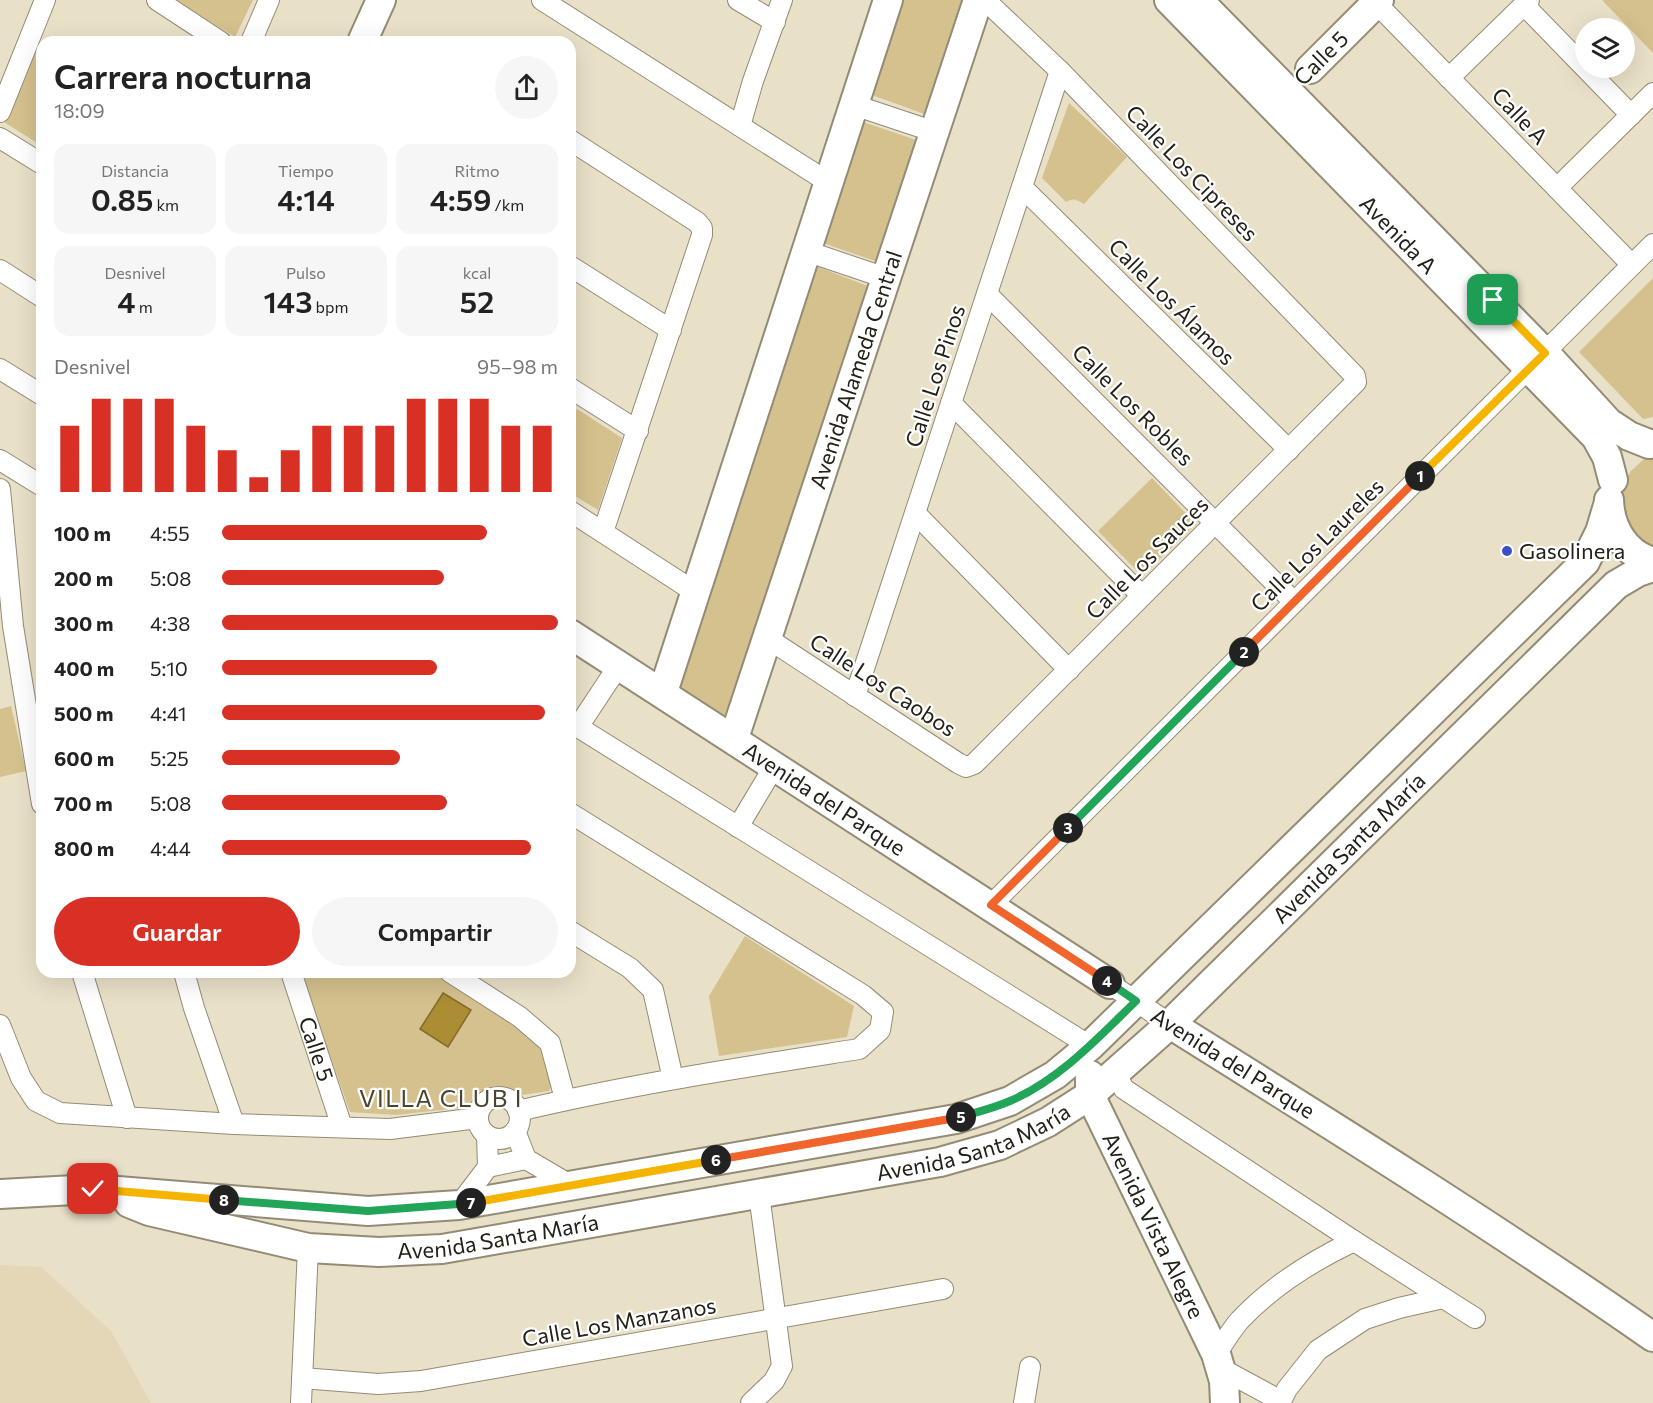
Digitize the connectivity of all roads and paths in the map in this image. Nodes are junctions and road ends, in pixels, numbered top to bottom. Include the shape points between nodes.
1 (45, 0) edge
2 (157, 0) edge
3 (269, 0) edge
4 (381, 0) edge
5 (542, 0) edge
6 (738, 0) edge
7 (782, 0) edge
8 (888, 0) edge
9 (978, 0) edge
10 (985, 0) edge
11 (1169, 0) edge
12 (1198, 0) edge
13 (1376, 1) edge
14 (1526, 2) edge
15 (775, 22) junction
16 (37, 36) edge
17 (212, 36) edge
18 (254, 36) edge
19 (365, 36) edge
20 (35, 44) edge
21 (1310, 69) joint
22 (1060, 71) junction
23 (1449, 78) junction
24 (1288, 90) junction
25 (1653, 93) edge
26 (854, 105) junction
27 (0, 112) edge
28 (1631, 115) junction
29 (740, 126) junction
30 (935, 132) junction
31 (0, 138) edge
32 (576, 144) edge
33 (36, 160) edge
34 (828, 182) junction
35 (1022, 188) junction
36 (1557, 188) junction
37 (1653, 244) edge
38 (806, 251) junction
39 (1632, 265) junction
40 (0, 270) edge
41 (576, 270) edge
42 (886, 278) junction
43 (36, 293) edge
44 (987, 294) junction
45 (671, 330) junction
46 (1537, 360) junction
47 (0, 369) edge
48 (1354, 385) joint
49 (36, 391) edge
50 (576, 392) edge
51 (951, 403) junction
52 (638, 430) junction
53 (1651, 443) edge
54 (1289, 450) junction
55 (0, 460) edge
56 (36, 482) edge
57 (0, 489) edge
58 (1611, 491) junction
59 (915, 513) junction
60 (576, 515) edge
61 (1216, 522) junction
62 (603, 532) junction
63 (1653, 562) edge
64 (1653, 567) edge
65 (695, 592) junction
66 (1143, 596) junction
67 (1294, 602) junction
68 (576, 638) edge
69 (767, 638) junction
70 (619, 664) junction
71 (1069, 670) junction
72 (663, 692) junction
73 (855, 696) junction
74 (576, 722) edge
75 (576, 726) edge
76 (734, 738) junction
77 (974, 764) joint
78 (775, 765) junction
79 (36, 767) edge
80 (576, 817) edge
81 (738, 827) junction
82 (991, 905) junction
83 (576, 935) edge
84 (84, 978) edge
85 (186, 978) edge
86 (293, 978) edge
87 (459, 978) edge
88 (1110, 984) joint
89 (1136, 1001) junction
90 (1170, 1024) junction
91 (0, 1025) edge
92 (1090, 1046) junction
93 (1115, 1073) junction
94 (673, 1079) junction
95 (1090, 1095) junction
96 (565, 1099) junction
97 (518, 1111) junction
98 (127, 1118) junction
99 (234, 1124) junction
100 (483, 1126) junction
101 (342, 1127) junction
102 (515, 1131) junction
103 (734, 1157) junction
104 (526, 1159) junction
105 (488, 1167) junction
106 (572, 1186) junction
107 (93, 1189) junction
108 (0, 1194) edge
109 (750, 1195) junction
110 (459, 1205) junction
111 (368, 1211) junction
112 (1354, 1241) junction
113 (308, 1248) junction
114 (365, 1251) junction
115 (943, 1289) dead end
116 (1443, 1298) junction
117 (1475, 1318) dead end
118 (776, 1319) junction
119 (1653, 1337) edge
120 (1218, 1361) junction
121 (1030, 1367) dead end
122 (302, 1378) junction
123 (1280, 1402) edge
124 (301, 1403) edge
125 (751, 1403) edge
126 (1024, 1403) edge
127 (1225, 1403) edge

1 - 16 street
2 - 17 street
3 - 18 street
4 - 19 street
5 - 29 street
6 - 15 street
7 - 15 street
8 - 26 street
9 - 30 street, Avenida Alameda Central
10 - 22 street, Calle Los Cipreses
11 - 46 street, Avenida A
12 - 24 street, Avenida A
13 - 21 street, Calle 5
13 - 23 street, Calle A
14 - 23 street
14 - 28 street
15 - 29 street
20 - 27 street
21 - 24 street, Calle 5
22 - 35 street, Calle Los Pinos
22 - 48 street, Calle Los Cipreses via 1355,375
23 - 36 street, Calle A
24 - 46 street, Avenida A
25 - 28 street
26 - 30 street
26 - 34 street
28 - 36 street
29 - 34 street
30 - 42 street, Avenida Alameda Central
31 - 33 street
32 - 45 street via 702,228
34 - 38 street
35 - 44 street, Calle Los Pinos
35 - 54 street, Calle Los Álamos
36 - 39 street, Calle A
37 - 39 street, Calle Los Laureles
38 - 42 street
38 - 65 street
39 - 46 street, Calle Los Laureles
40 - 43 street
41 - 45 street
42 - 69 street, Avenida Alameda Central
44 - 51 street, Calle Los Pinos
44 - 61 street, Calle Los Robles
45 - 52 street
46 - 53 street, Avenida A via 1610,423 1629,436
46 - 58 street, Avenida A via 1596,437 1607,457
46 - 67 street, Calle Los Laureles
47 - 49 street
48 - 54 street, Calle Los Sauces
50 - 52 street
51 - 59 street, Calle Los Pinos
51 - 66 street
52 - 62 street
53 - 58 street via 1634,452 1622,465
54 - 61 street, Calle Los Sauces
55 - 56 street
57 - 79 street via 13,626
58 - 63 street, Avenida A via 1611,520 1618,536 1630,549
58 - 89 street, Avenida Santa María via 1600,532 1585,562
59 - 71 street
59 - 73 street, Calle Los Pinos
60 - 62 street
61 - 66 street, Calle Los Sauces
61 - 67 street, Calle Los Robles
62 - 65 street
64 - 90 street, Avenida Santa María via 1616,585
65 - 72 street
66 - 71 street, Calle Los Sauces
67 - 82 street, Calle Los Laureles
68 - 70 street, Avenida del Parque
69 - 73 street, Calle Los Caobos
69 - 76 street, Avenida Alameda Central
70 - 72 street, Avenida del Parque
70 - 74 street
71 - 77 street, Calle Los Sauces
72 - 76 street, Avenida del Parque
73 - 77 street, Calle Los Caobos via 958,763 966,767
75 - 81 street
76 - 78 street, Avenida del Parque
78 - 81 street
78 - 82 street, Avenida del Parque
80 - 94 street via 863,994 883,1012 880,1030 859,1049
81 - 92 street
82 - 88 street, Avenida del Parque
83 - 94 street via 630,968 653,990
84 - 98 street
85 - 99 street
86 - 101 street, Calle 5
87 - 96 street via 520,1017 550,1042
88 - 89 street, Avenida del Parque
89 - 90 street, Avenida del Parque
89 - 92 street, Avenida Santa María
90 - 93 street, Avenida Santa María
90 - 119 street, Avenida del Parque via 1427,1185
91 - 98 street via 21,1078 36,1101 60,1113
92 - 95 street, Avenida Vista Alegre
92 - 103 street, Avenida Santa María via 1055,1075 1010,1101 956,1119
93 - 95 street, Avenida Santa María
93 - 112 street via 1124,1089
94 - 96 street
95 - 109 street, Avenida Santa María via 1048,1122 1000,1145 939,1162
95 - 120 street, Avenida Vista Alegre
96 - 97 street
97 - 100 street via 505,1098 492,1098 482,1106
97 - 102 street via 519,1125
98 - 99 street
99 - 101 street
100 - 101 street
100 - 102 street via 499,1138
100 - 105 street
102 - 104 street
103 - 106 street, Avenida Santa María
103 - 109 street
104 - 105 street
104 - 106 street
105 - 110 street
106 - 110 street, Avenida Santa María
107 - 108 street, Avenida Santa María
107 - 111 street, Avenida Santa María
107 - 113 street, Avenida Santa María via 149,1211
109 - 114 street, Avenida Santa María via 442,1249
109 - 118 street
110 - 111 street, Avenida Santa María
111 - 114 street via 357,1215 349,1230 355,1246
112 - 116 street
112 - 120 street via 1269,1292 1239,1321
113 - 114 street, Avenida Santa María
113 - 122 street
115 - 118 street, Calle Los Manzanos
116 - 117 street
116 - 123 street via 1365,1319 1318,1350
118 - 122 street, Calle Los Manzanos via 421,1381 378,1384
118 - 125 street via 782,1366 774,1381
120 - 123 street
120 - 127 street, Avenida Vista Alegre
121 - 126 street
122 - 124 street

